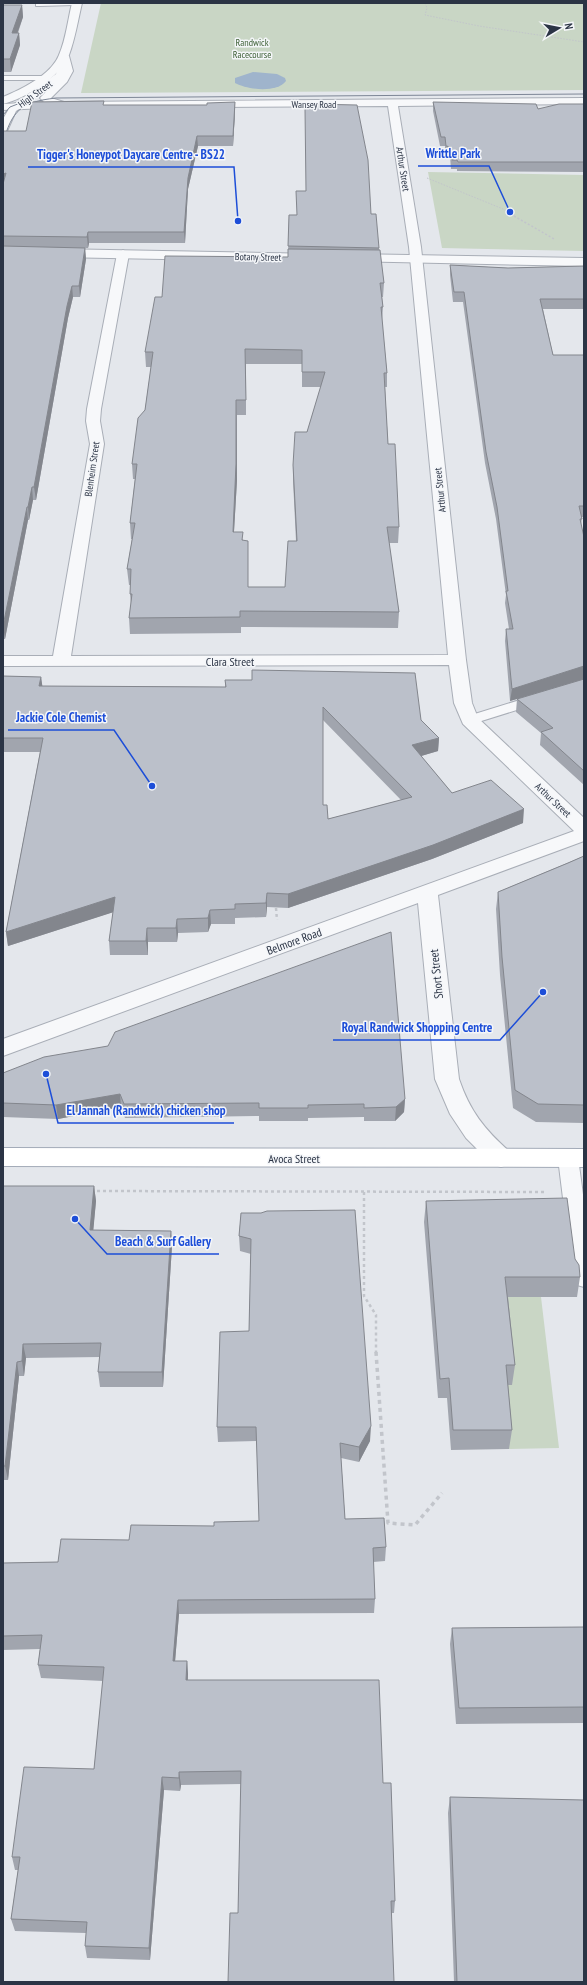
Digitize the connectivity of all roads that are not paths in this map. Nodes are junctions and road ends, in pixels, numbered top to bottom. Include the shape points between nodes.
1 (75, 3) edge
2 (39, 4) edge
3 (64, 56) junction
4 (3, 78) edge
5 (44, 78) junction
6 (24, 99) junction
7 (3, 101) edge
8 (584, 101) edge
9 (393, 104) junction
10 (72, 105) junction
11 (3, 107) edge
12 (3, 130) edge
13 (3, 252) edge
14 (122, 254) junction
15 (417, 259) junction
16 (584, 262) edge
17 (3, 660) edge
18 (457, 660) junction
19 (61, 661) junction
20 (584, 684) edge
21 (470, 720) junction
22 (584, 829) edge
23 (584, 834) edge
24 (427, 892) junction
25 (3, 1048) edge
26 (3, 1157) edge
27 (502, 1158) junction
28 (576, 1158) edge
29 (584, 1279) edge

1 - 2 lane
1 - 3 street, High Street
3 - 5 street, High Street
3 - 6 lane, High Street via 59,76
3 - 10 street, High Street via 68,71 63,80 45,98 52,102
4 - 5 lane
5 - 6 street, High Street
6 - 7 street, High Street
6 - 10 street, Wansey Road via 45,105
6 - 11 street, Wansey Road
6 - 12 lane, High Street via 10,113
8 - 9 street, Wansey Road
9 - 10 street, Wansey Road
9 - 15 street, Arthur Street
13 - 14 street, Botany Street
14 - 15 street, Botany Street
14 - 19 street, Blenheim Street via 94,409 93,421 97,444
15 - 16 street, Botany Street
15 - 18 street, Arthur Street
17 - 19 street, Clara Street
18 - 19 street, Clara Street
18 - 21 street, Arthur Street via 463,703
20 - 21 lane
21 - 22 street, Arthur Street
23 - 24 street, Belmore Road
24 - 25 street, Belmore Road
24 - 27 street, Short Street via 447,1079 468,1126
26 - 27 main road, Avoca Street
27 - 28 main road, Avoca Street
28 - 29 lane via 572,1192

